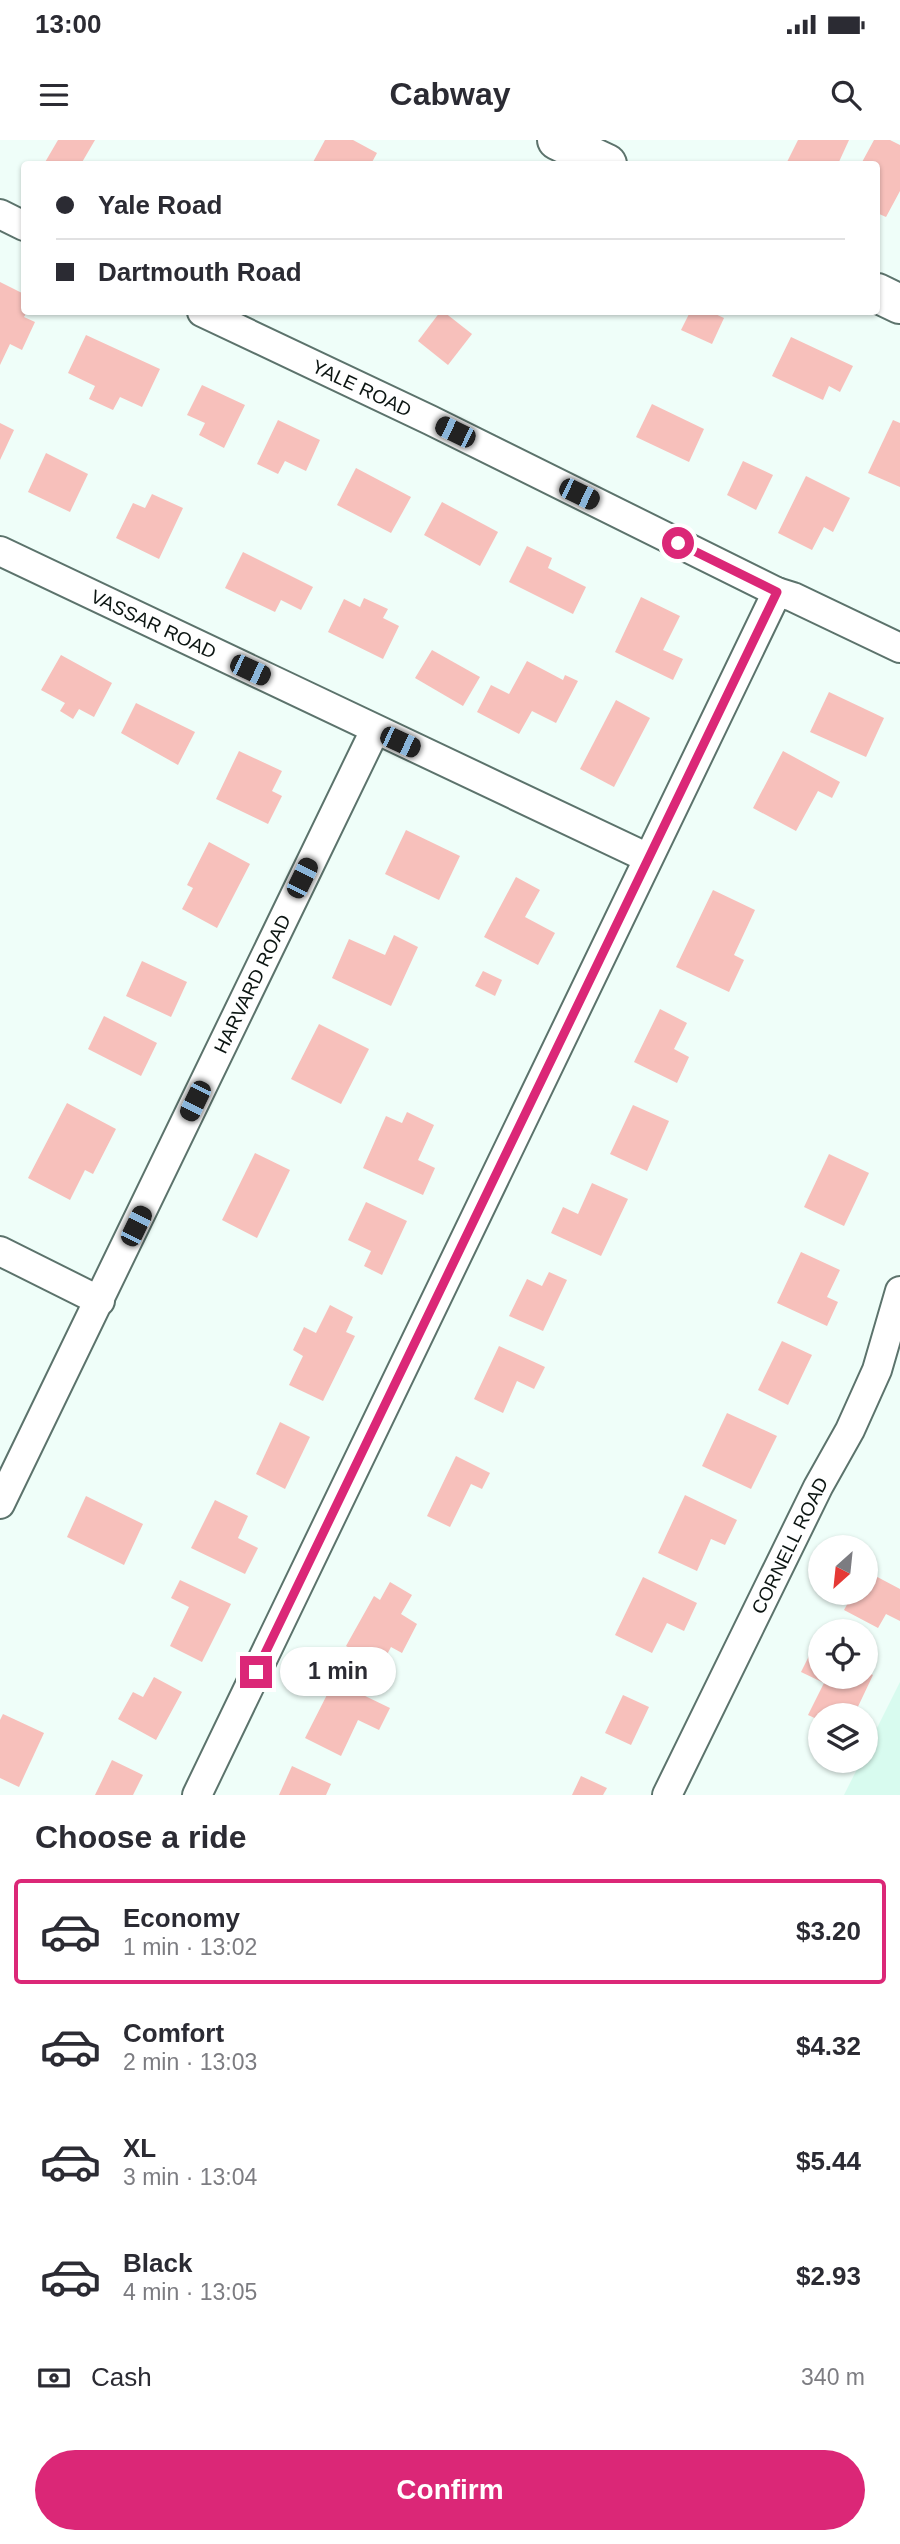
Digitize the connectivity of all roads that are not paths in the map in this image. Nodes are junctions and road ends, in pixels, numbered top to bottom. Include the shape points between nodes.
1 (557, 140) edge
2 (601, 161) edge
3 (0, 214) edge
4 (21, 224) edge
5 (880, 294) edge
6 (900, 304) edge
7 (208, 315) edge
8 (0, 551) edge
9 (777, 592) junction
10 (900, 648) edge
11 (375, 730) junction
12 (648, 858) junction
13 (0, 1251) edge
14 (900, 1291) edge
15 (100, 1301) junction
16 (0, 1504) edge
17 (197, 1795) edge
18 (667, 1795) edge

1 - 2 street
3 - 4 street
5 - 6 street
7 - 9 street, YALE ROAD
8 - 11 street, VASSAR ROAD
9 - 10 street, YALE ROAD
9 - 12 street
11 - 12 street, VASSAR ROAD
11 - 15 street, HARVARD ROAD
12 - 17 street
13 - 15 street
14 - 18 street, CORNELL ROAD via 877,1370 850,1430
15 - 16 street, HARVARD ROAD

